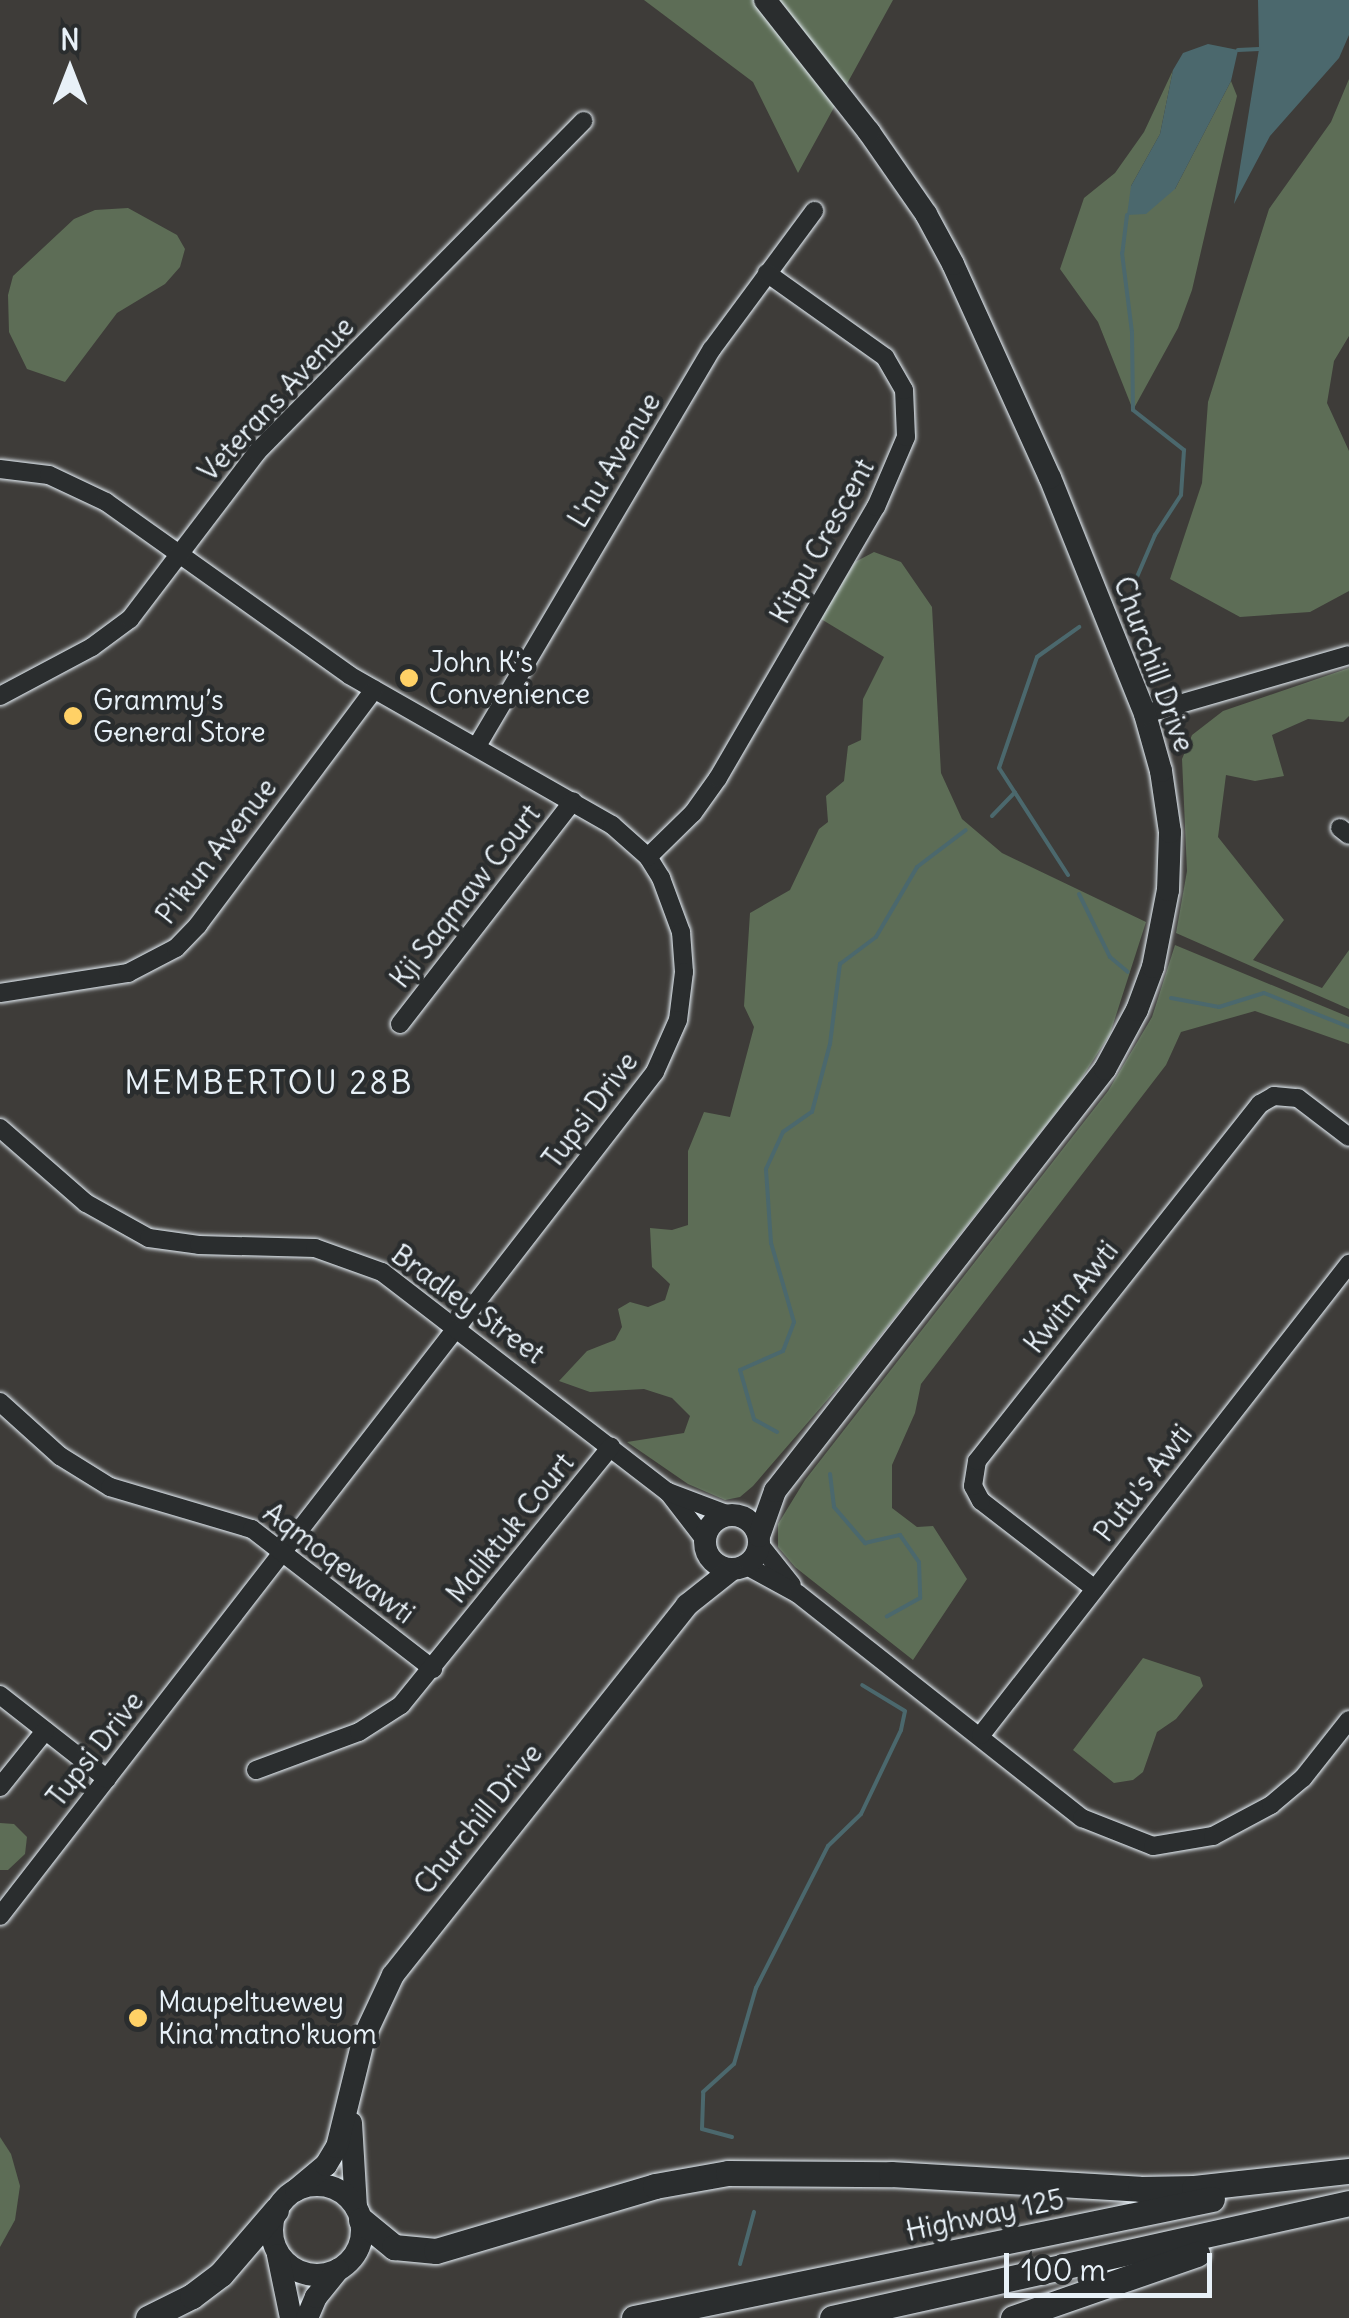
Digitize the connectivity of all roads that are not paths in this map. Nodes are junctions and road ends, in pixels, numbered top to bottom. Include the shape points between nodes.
1 (765, 0) edge
2 (583, 120) dead end
3 (814, 211) dead end
4 (767, 273) junction
5 (0, 469) edge
6 (179, 555) junction
7 (1349, 655) edge
8 (374, 690) junction
9 (0, 696) edge
10 (1144, 714) junction
11 (476, 746) junction
12 (573, 801) junction
13 (648, 857) junction
14 (0, 992) edge
15 (400, 1024) dead end
16 (0, 1128) edge
17 (1349, 1137) edge
18 (1349, 1264) edge
19 (458, 1327) junction
20 (0, 1402) edge
21 (611, 1447) junction
22 (775, 1491) junction
23 (668, 1492) junction
24 (731, 1515) junction
25 (760, 1540) junction
26 (707, 1549) junction
27 (284, 1552) junction
28 (739, 1568) junction
29 (1095, 1589) junction
30 (798, 1594) junction
31 (687, 1606) junction
32 (433, 1669) junction
33 (0, 1695) edge
34 (1349, 1720) edge
35 (46, 1731) junction
36 (980, 1735) junction
37 (256, 1770) dead end
38 (107, 1779) junction
39 (0, 1787) edge
40 (0, 1916) edge
41 (352, 2090) junction
42 (1349, 2171) edge
43 (296, 2190) junction
44 (1349, 2203) edge
45 (276, 2210) junction
46 (358, 2213) junction
47 (276, 2252) junction
48 (338, 2270) junction
49 (148, 2318) edge
50 (291, 2318) edge
51 (307, 2318) edge
52 (634, 2318) edge
53 (832, 2318) edge
54 (1014, 2318) edge

1 - 10 main road, Churchill Drive via 870,132 945,248 1050,478
2 - 6 street, Veterans Avenue via 267,441
3 - 4 street, L'nu Avenue
4 - 11 street, L'nu Avenue via 712,350
4 - 13 street, Kitpu Crescent via 885,358 904,390 906,437 876,507 718,778
5 - 6 street, Tupsi Drive via 67,481
6 - 8 street, Tupsi Drive
6 - 9 street, Veterans Avenue via 123,626
7 - 10 street
8 - 11 street, Tupsi Drive
8 - 14 street, Pi'kun Avenue via 198,925 169,953 128,973
10 - 22 main road, Churchill Drive via 1167,798 1170,859 1163,930 1137,1010 1085,1098
11 - 12 street, Tupsi Drive
12 - 13 street, Tupsi Drive
12 - 15 street, Kji Saqmaw Court
13 - 19 street, Tupsi Drive via 670,899 684,948 684,989 672,1037 637,1097
16 - 19 street, Bradley Street via 126,1229 174,1243 342,1254 382,1272
17 - 29 street, Kwitn Awti via 1298,1098 1274,1096 1260,1104 978,1461 973,1486 980,1501
18 - 29 street, Putu's Awti
19 - 21 street, Bradley Street
19 - 27 street, Tupsi Drive
20 - 27 street, Aqmoqewawti via 96,1480 140,1499 237,1522
21 - 23 street, Bradley Street
21 - 32 street, Maliktuk Court
22 - 24 main road, Churchill Drive
22 - 25 main road, Churchill Drive
23 - 24 street, Bradley Street
23 - 26 street, Bradley Street
24 - 25 main road via 750,1521
24 - 26 main road via 712,1523
25 - 28 main road
25 - 30 street
26 - 28 main road
26 - 31 main road, Churchill Drive
27 - 32 street, Aqmoqewawti
27 - 38 street, Tupsi Drive
28 - 30 street
28 - 31 main road, Churchill Drive
29 - 36 street, Putu's Awti
30 - 36 street
31 - 41 main road, Churchill Drive via 393,1975 367,2026
32 - 37 street, Maliktuk Court via 373,1726
33 - 35 street
34 - 36 street via 1303,1778 1271,1805 1213,1836 1154,1846 1082,1818
35 - 38 street
35 - 39 street
38 - 40 street, Tupsi Drive
41 - 43 main road, Churchill Drive via 333,2156
41 - 46 main road, Churchill Drive
42 - 46 highway via 1140,2189 728,2172 655,2186 436,2251 394,2246
42 - 52 highway, Highway 125
43 - 45 main road
43 - 46 main road via 327,2186
44 - 53 highway
44 - 54 highway
45 - 47 main road
45 - 49 highway via 221,2274
46 - 48 main road via 360,2244
47 - 48 main road via 297,2271
47 - 50 main road
48 - 51 main road

